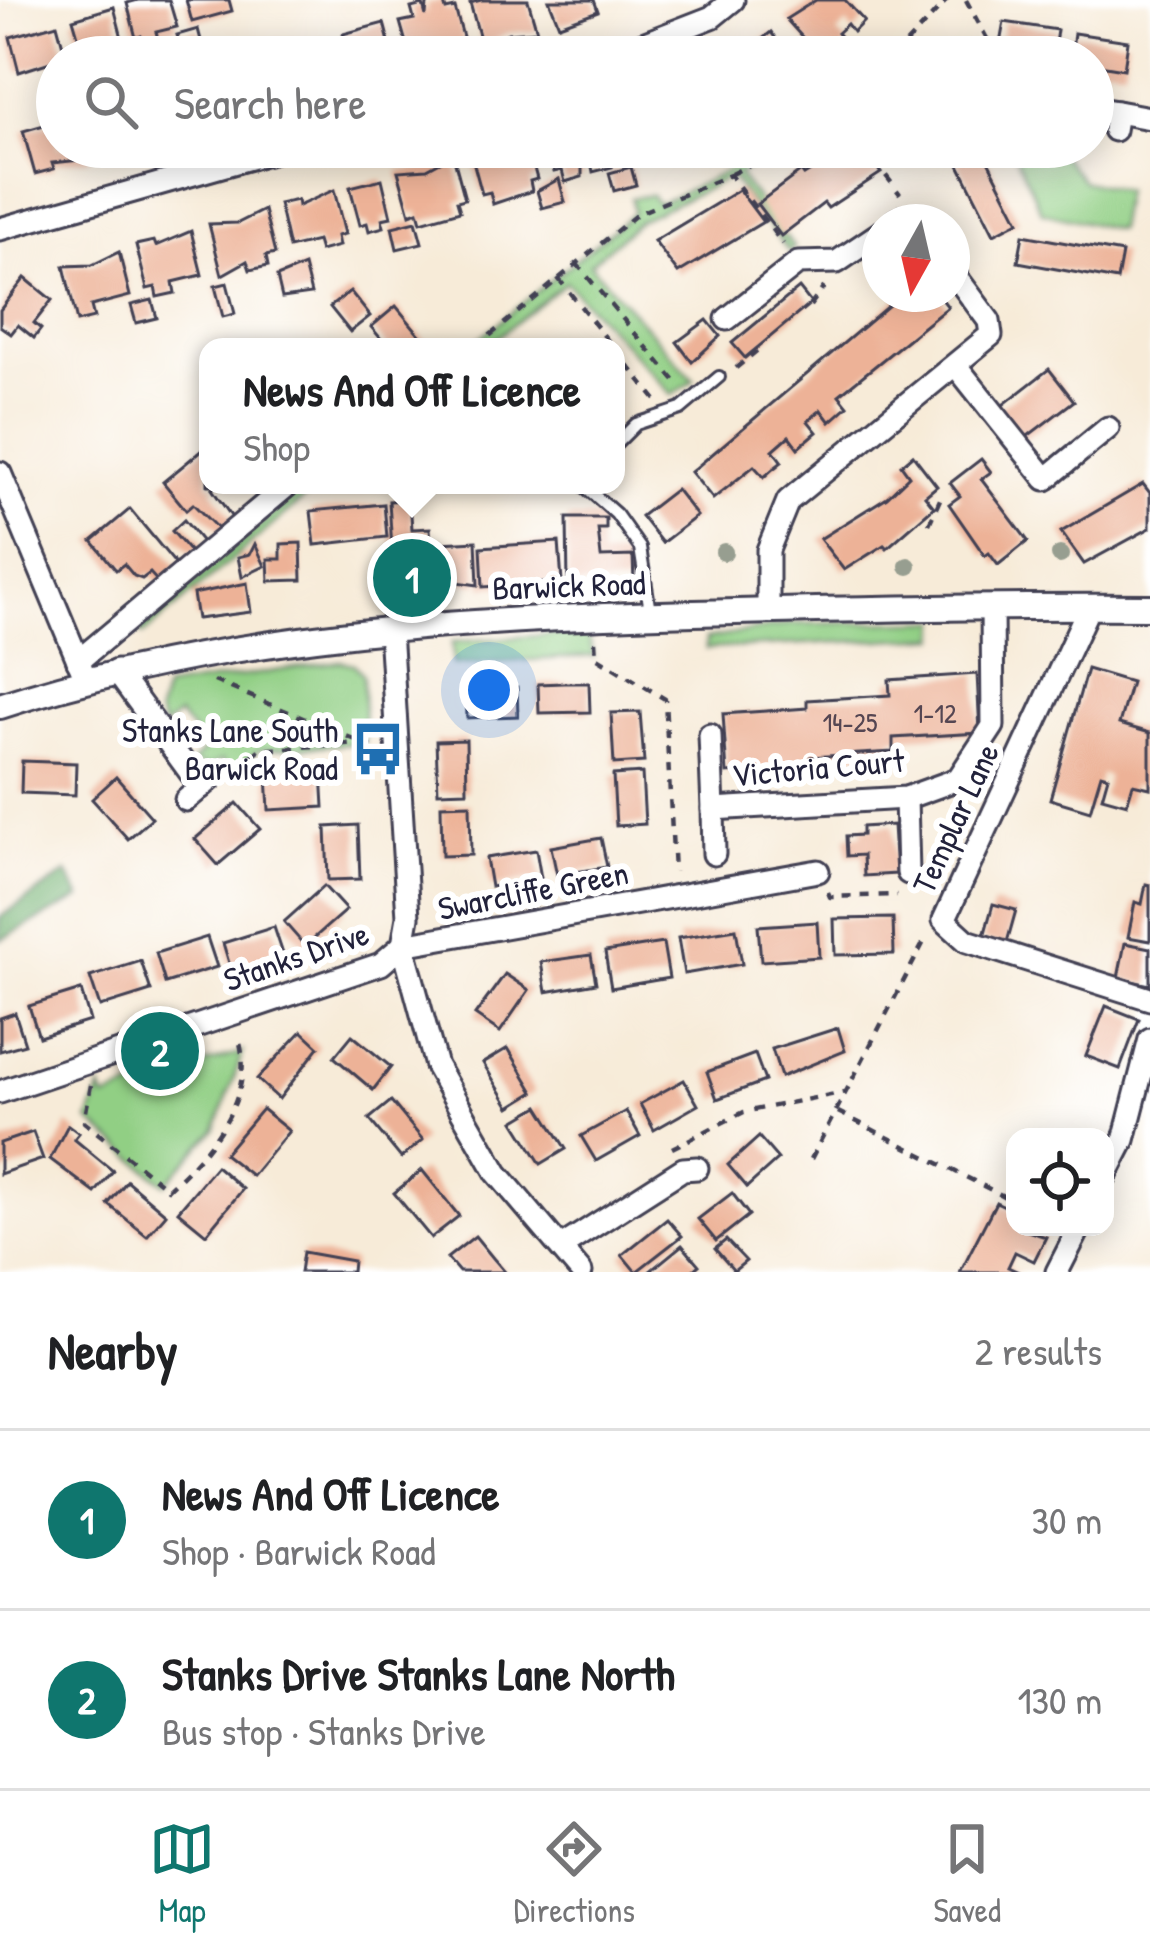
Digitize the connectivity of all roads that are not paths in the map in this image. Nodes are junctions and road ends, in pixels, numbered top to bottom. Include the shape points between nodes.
1 (733, 0) edge
2 (662, 36) edge
3 (1150, 118) edge
4 (1114, 121) edge
5 (215, 168) edge
6 (0, 229) edge
7 (862, 245) edge
8 (970, 296) edge
9 (727, 319) dead end
10 (958, 367) junction
11 (719, 377) road end
12 (1108, 428) dead end
13 (625, 435) edge
14 (0, 473) edge
15 (278, 494) edge
16 (593, 494) edge
17 (992, 607) junction
18 (1089, 607) junction
19 (1150, 607) edge
20 (768, 611) junction
21 (650, 614) junction
22 (390, 630) junction
23 (82, 669) junction
24 (116, 671) junction
25 (0, 706) edge
26 (710, 735) dead end
27 (202, 787) road end
28 (907, 798) junction
29 (713, 809) junction
30 (714, 854) dead end
31 (818, 871) road end
32 (908, 873) road end
33 (403, 945) junction
34 (1150, 999) edge
35 (1148, 1045) edge
36 (0, 1091) edge
37 (1114, 1159) edge
38 (690, 1169) road end
39 (1075, 1236) edge
40 (561, 1247) junction
41 (581, 1272) edge
42 (1057, 1272) edge

1 - 2 street
3 - 4 street
5 - 6 street
7 - 9 street via 838,262 798,263
8 - 10 street via 991,334
10 - 12 street via 1046,479
10 - 20 street via 788,501 768,550
11 - 13 lane
14 - 23 street
15 - 23 street
16 - 21 lane via 640,548
17 - 18 street, Barwick Road
17 - 20 street, Barwick Road
17 - 28 street, Victoria Court via 993,726 958,779
18 - 19 street, Barwick Road
18 - 34 street, Templar Lane via 944,920 967,941
20 - 21 street, Barwick Road
21 - 22 street, Barwick Road
22 - 24 street, Barwick Road
22 - 33 street via 408,916
23 - 24 street, Barwick Road
23 - 25 street, Barwick Road
24 - 27 street
26 - 29 street, Victoria Court
28 - 29 street, Victoria Court
28 - 32 street
29 - 30 street, Victoria Court
31 - 33 street, Swarcliffe Green
33 - 36 street, Stanks Drive via 381,964
33 - 40 street via 436,1066 462,1119 496,1173
35 - 37 street
38 - 40 street
39 - 42 street
40 - 41 street

